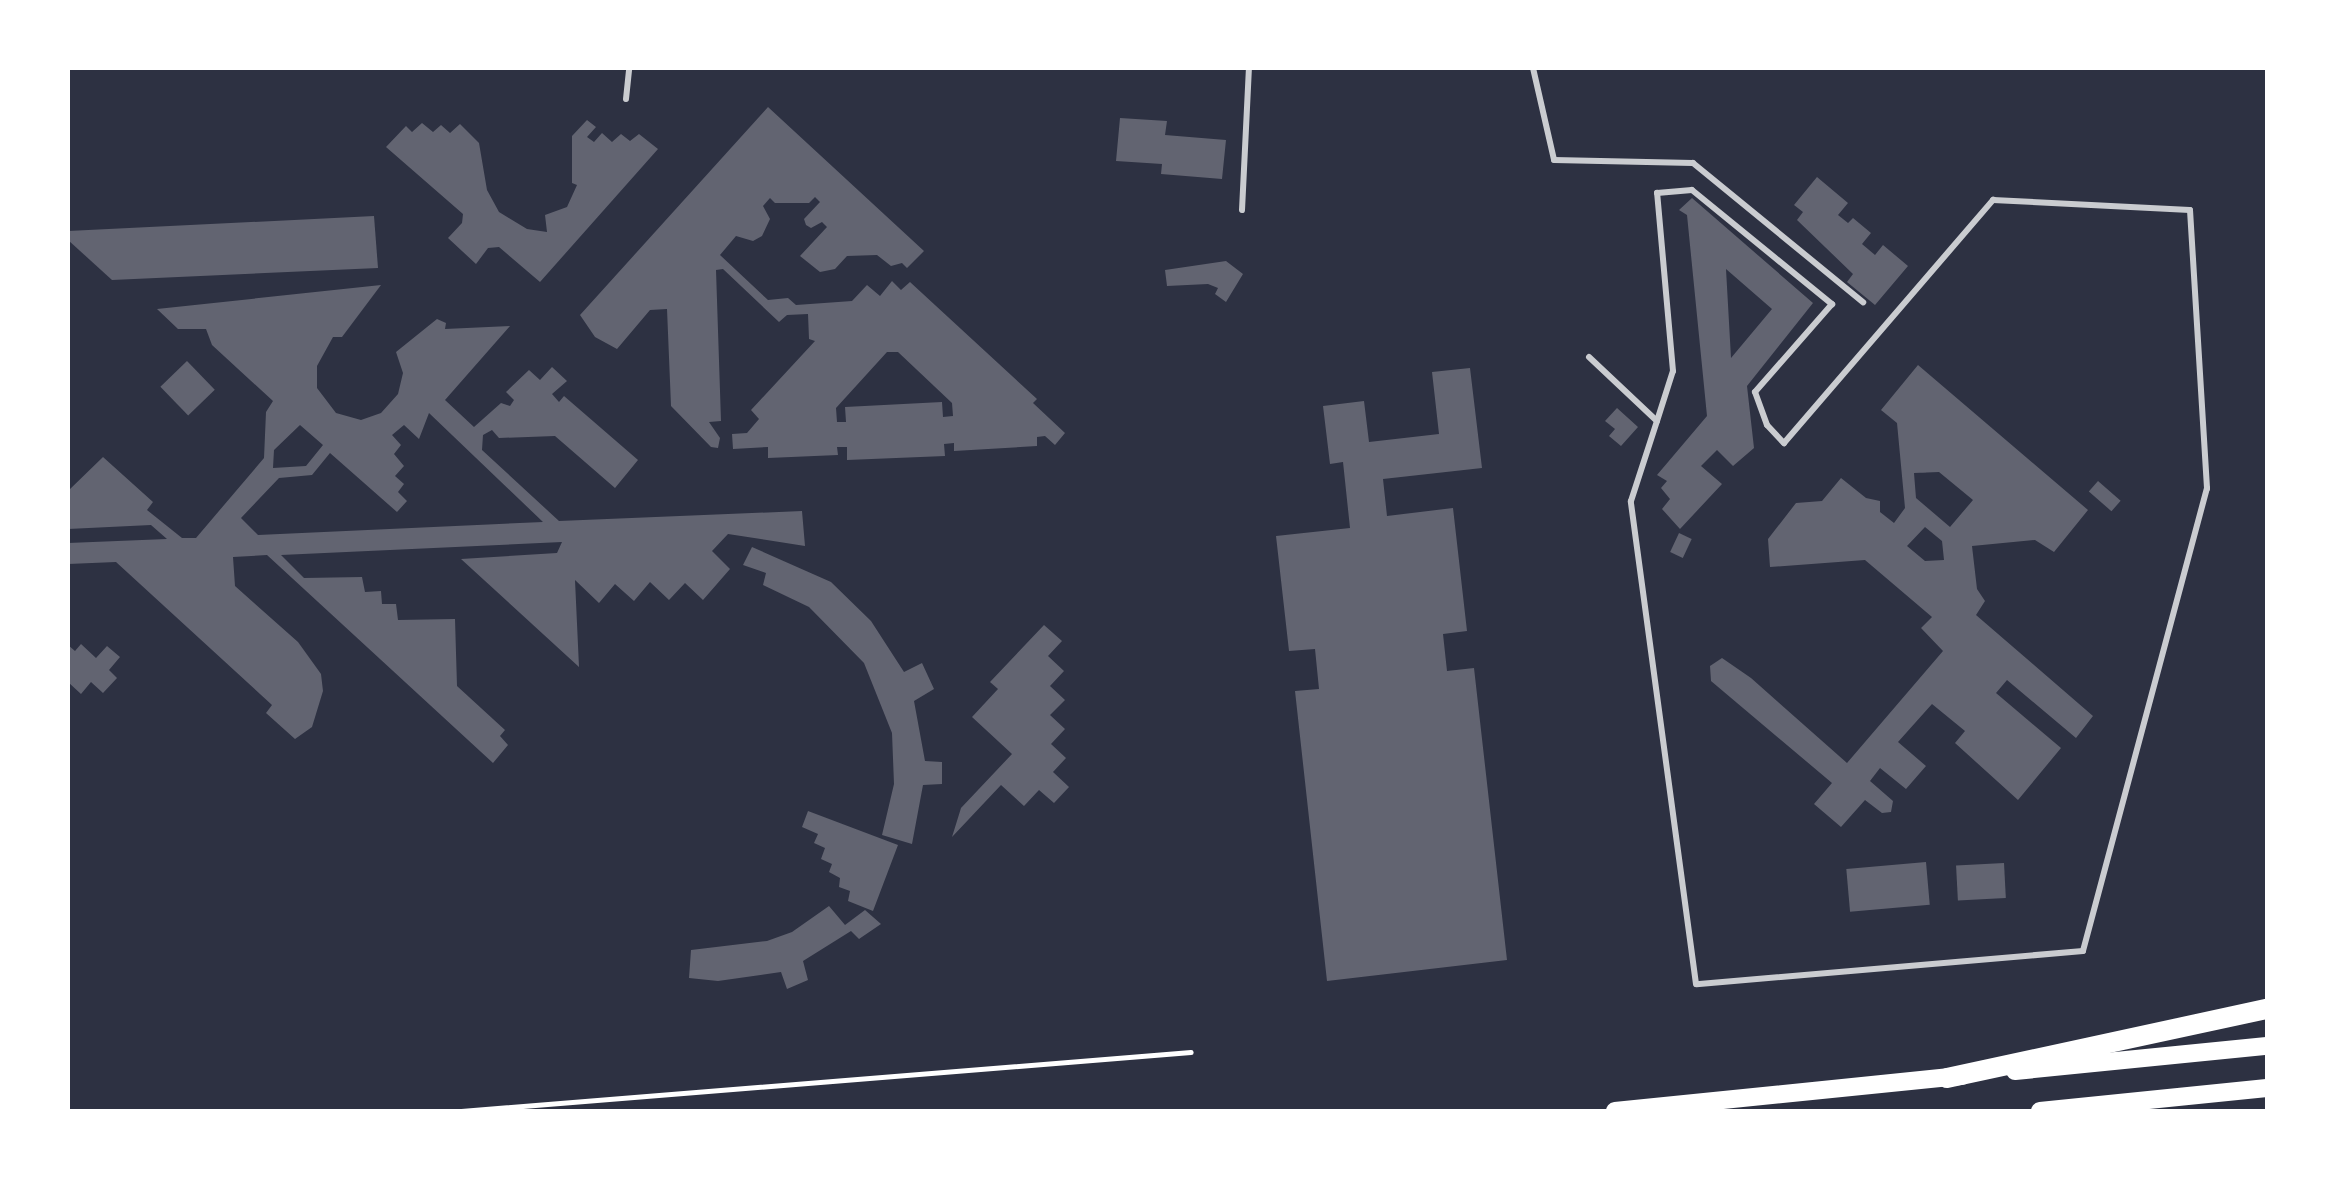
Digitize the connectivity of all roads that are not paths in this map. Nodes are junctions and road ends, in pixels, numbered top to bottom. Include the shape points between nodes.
1 (629, 68) edge
2 (1249, 68) edge
3 (1533, 68) edge
4 (626, 99) dead end
5 (1242, 210) dead end
6 (1863, 302) dead end
7 (1589, 357) dead end
8 (1657, 421) junction
9 (2267, 1009) edge
10 (2267, 1046) edge
11 (1947, 1078) junction
12 (2267, 1088) edge
13 (1615, 1111) edge
14 (2040, 1111) edge

1 - 4 lane
2 - 5 lane
3 - 6 lane via 1554,160 1693,163
7 - 8 lane
8 - 8 lane via 1673,371 1657,193 1692,190 1832,304 1755,392 1767,425 1784,443 1993,200 2190,210 2207,488 2083,951 1696,984 1631,501
9 - 11 highway
10 - 11 highway
11 - 13 highway
12 - 14 highway

